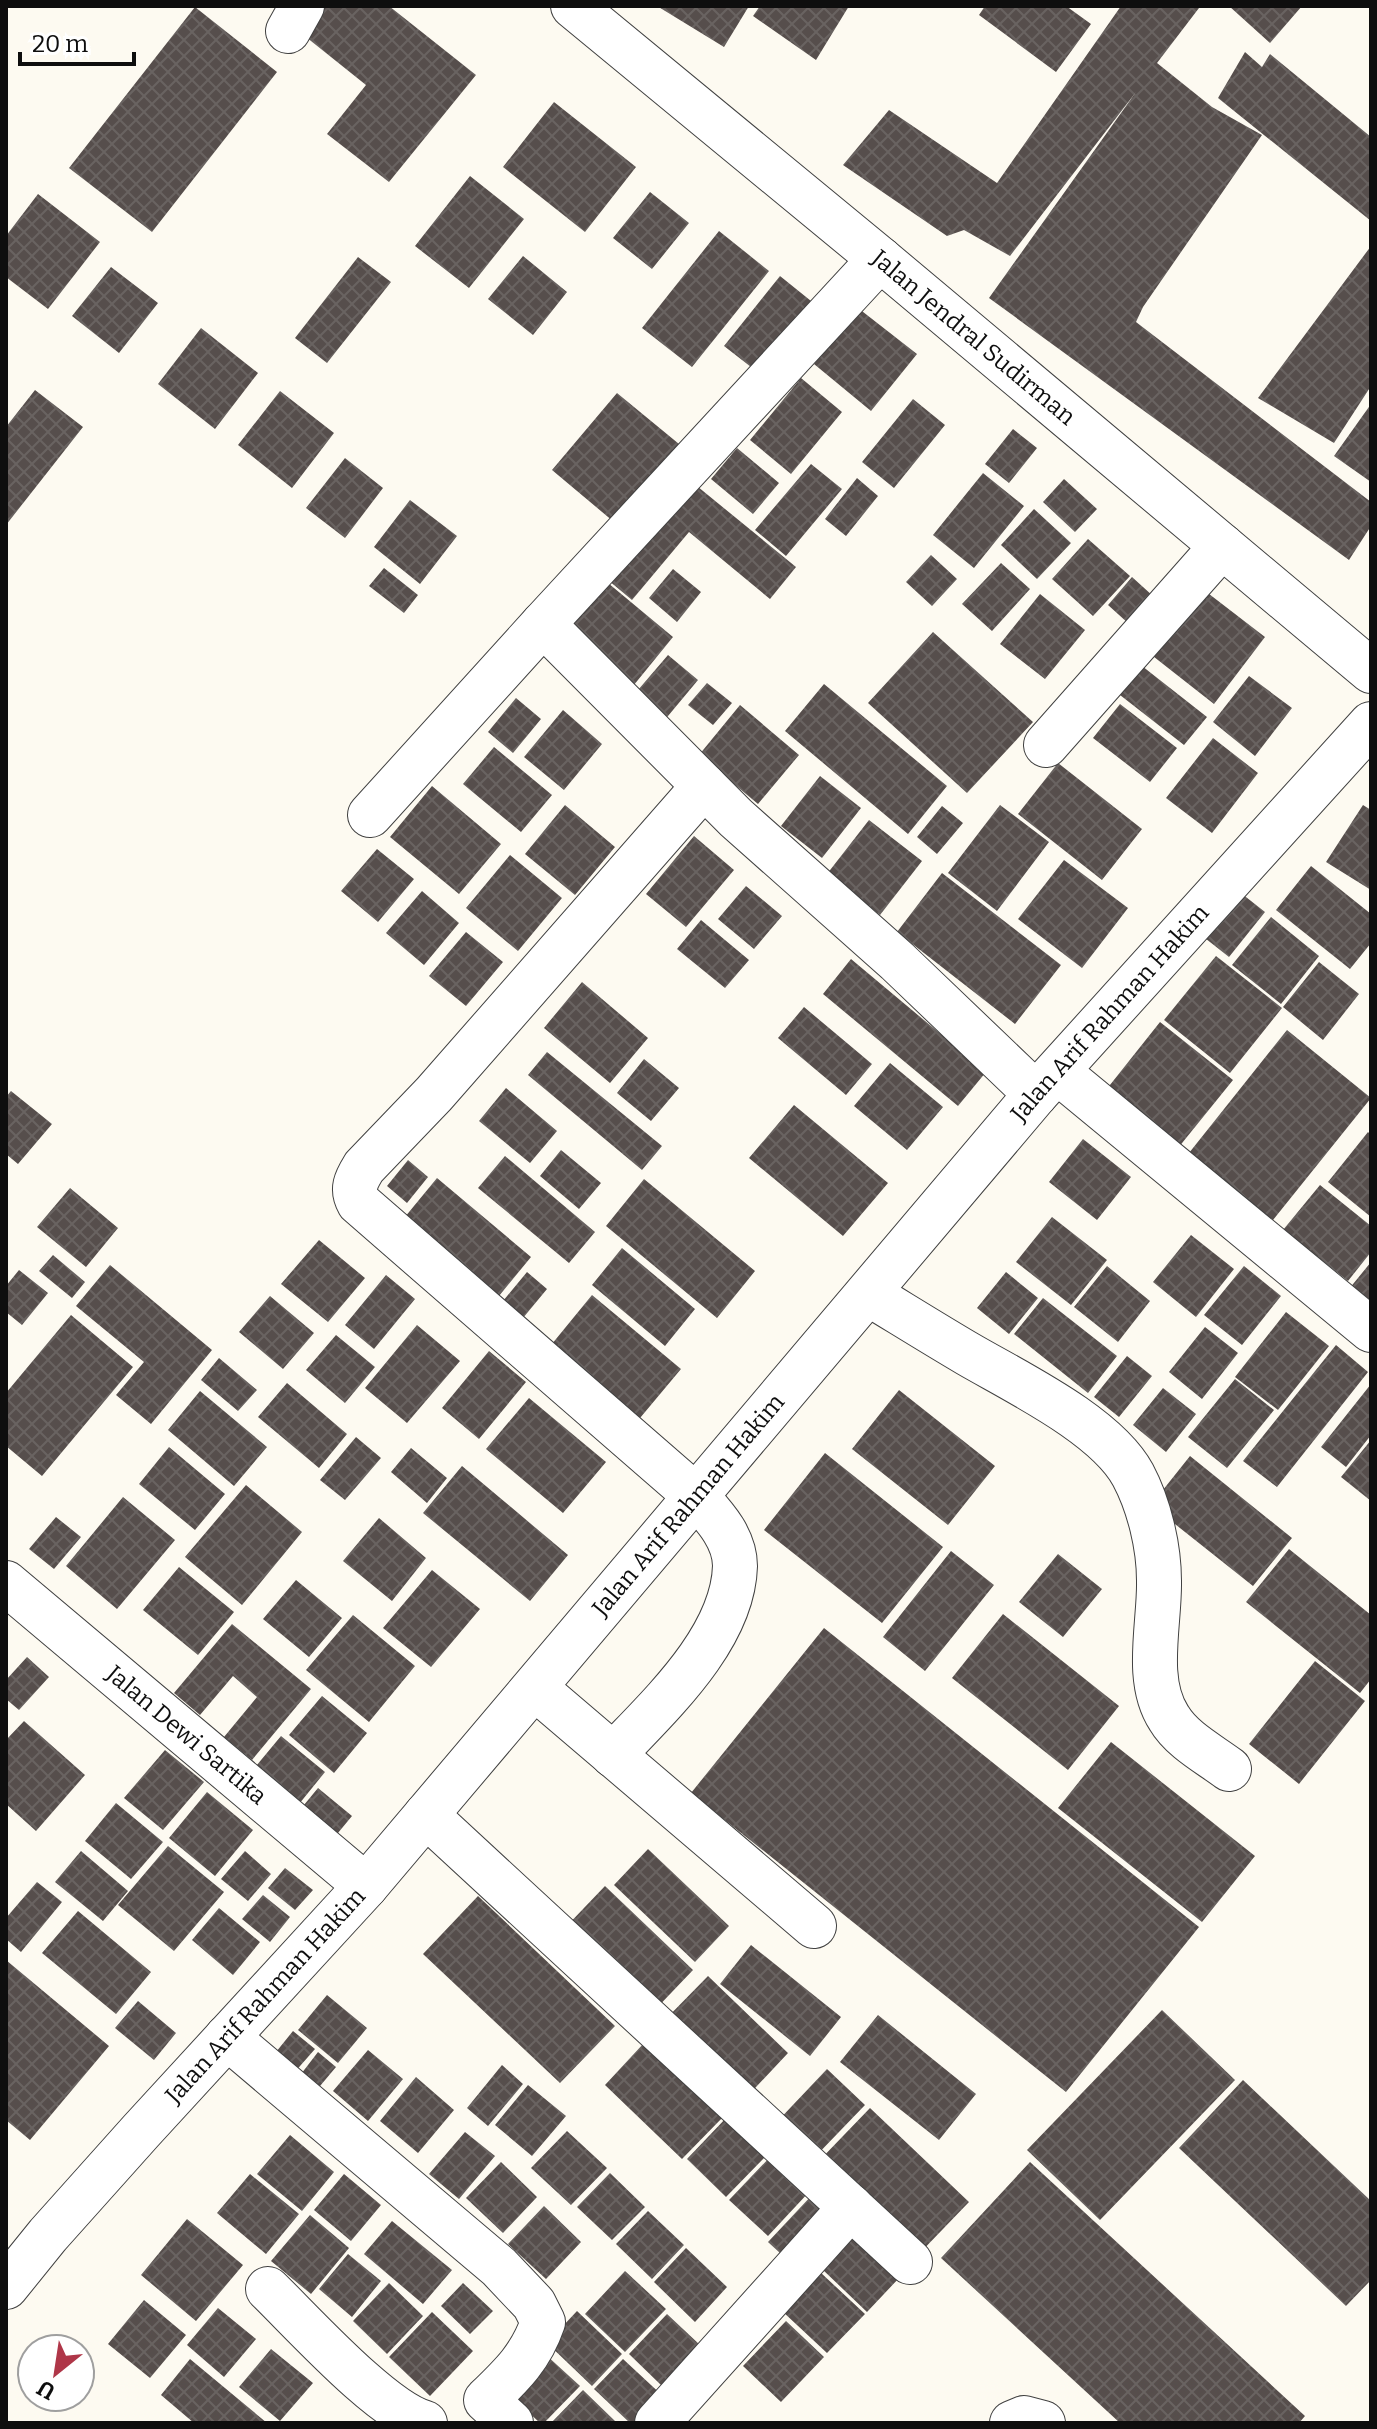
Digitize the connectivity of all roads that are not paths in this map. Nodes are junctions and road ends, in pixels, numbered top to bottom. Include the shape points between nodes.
1 (573, 6) edge
2 (880, 259) junction
3 (1222, 546) junction
4 (543, 624) junction
5 (1371, 671) edge
6 (1371, 724) edge
7 (1046, 745) dead end
8 (704, 786) junction
9 (370, 815) dead end
10 (1047, 1083) junction
11 (869, 1294) junction
12 (1371, 1330) edge
13 (697, 1497) junction
14 (6, 1583) edge
15 (535, 1688) junction
16 (613, 1755) junction
17 (1229, 1769) dead end
18 (426, 1815) junction
19 (366, 1886) junction
20 (814, 1926) dead end
21 (227, 2037) junction
22 (851, 2207) junction
23 (910, 2262) dead end
24 (6, 2287) edge
25 (268, 2289) dead end
26 (482, 2415) edge
27 (425, 2423) edge
28 (657, 2423) edge
29 (1012, 2423) edge
30 (1043, 2423) edge

1 - 2 street, Jalan Jendral Sudirman
2 - 3 street, Jalan Jendral Sudirman
2 - 4 street
3 - 5 street, Jalan Jendral Sudirman
3 - 7 street
4 - 8 street
4 - 9 street
6 - 10 street, Jalan Arif Rahman Hakim
8 - 10 street via 897,961
8 - 13 street via 364,1167 354,1191 359,1203
10 - 11 street, Jalan Arif Rahman Hakim
10 - 12 street
11 - 13 street, Jalan Arif Rahman Hakim
11 - 17 street via 1097,1435 1133,1475 1157,1551 1160,1696 1178,1731
13 - 15 street, Jalan Arif Rahman Hakim
13 - 16 street via 724,1528 735,1564 729,1601 708,1645
14 - 19 street, Jalan Dewi Sartika
15 - 16 street
15 - 18 street, Jalan Arif Rahman Hakim
16 - 20 street
18 - 19 street, Jalan Arif Rahman Hakim
18 - 22 street
19 - 21 street, Jalan Arif Rahman Hakim
21 - 24 street, Jalan Arif Rahman Hakim
21 - 26 street via 499,2267 534,2304 543,2322 535,2346
22 - 23 street
22 - 28 street
25 - 27 street via 363,2381
29 - 30 street via 1024,2418

